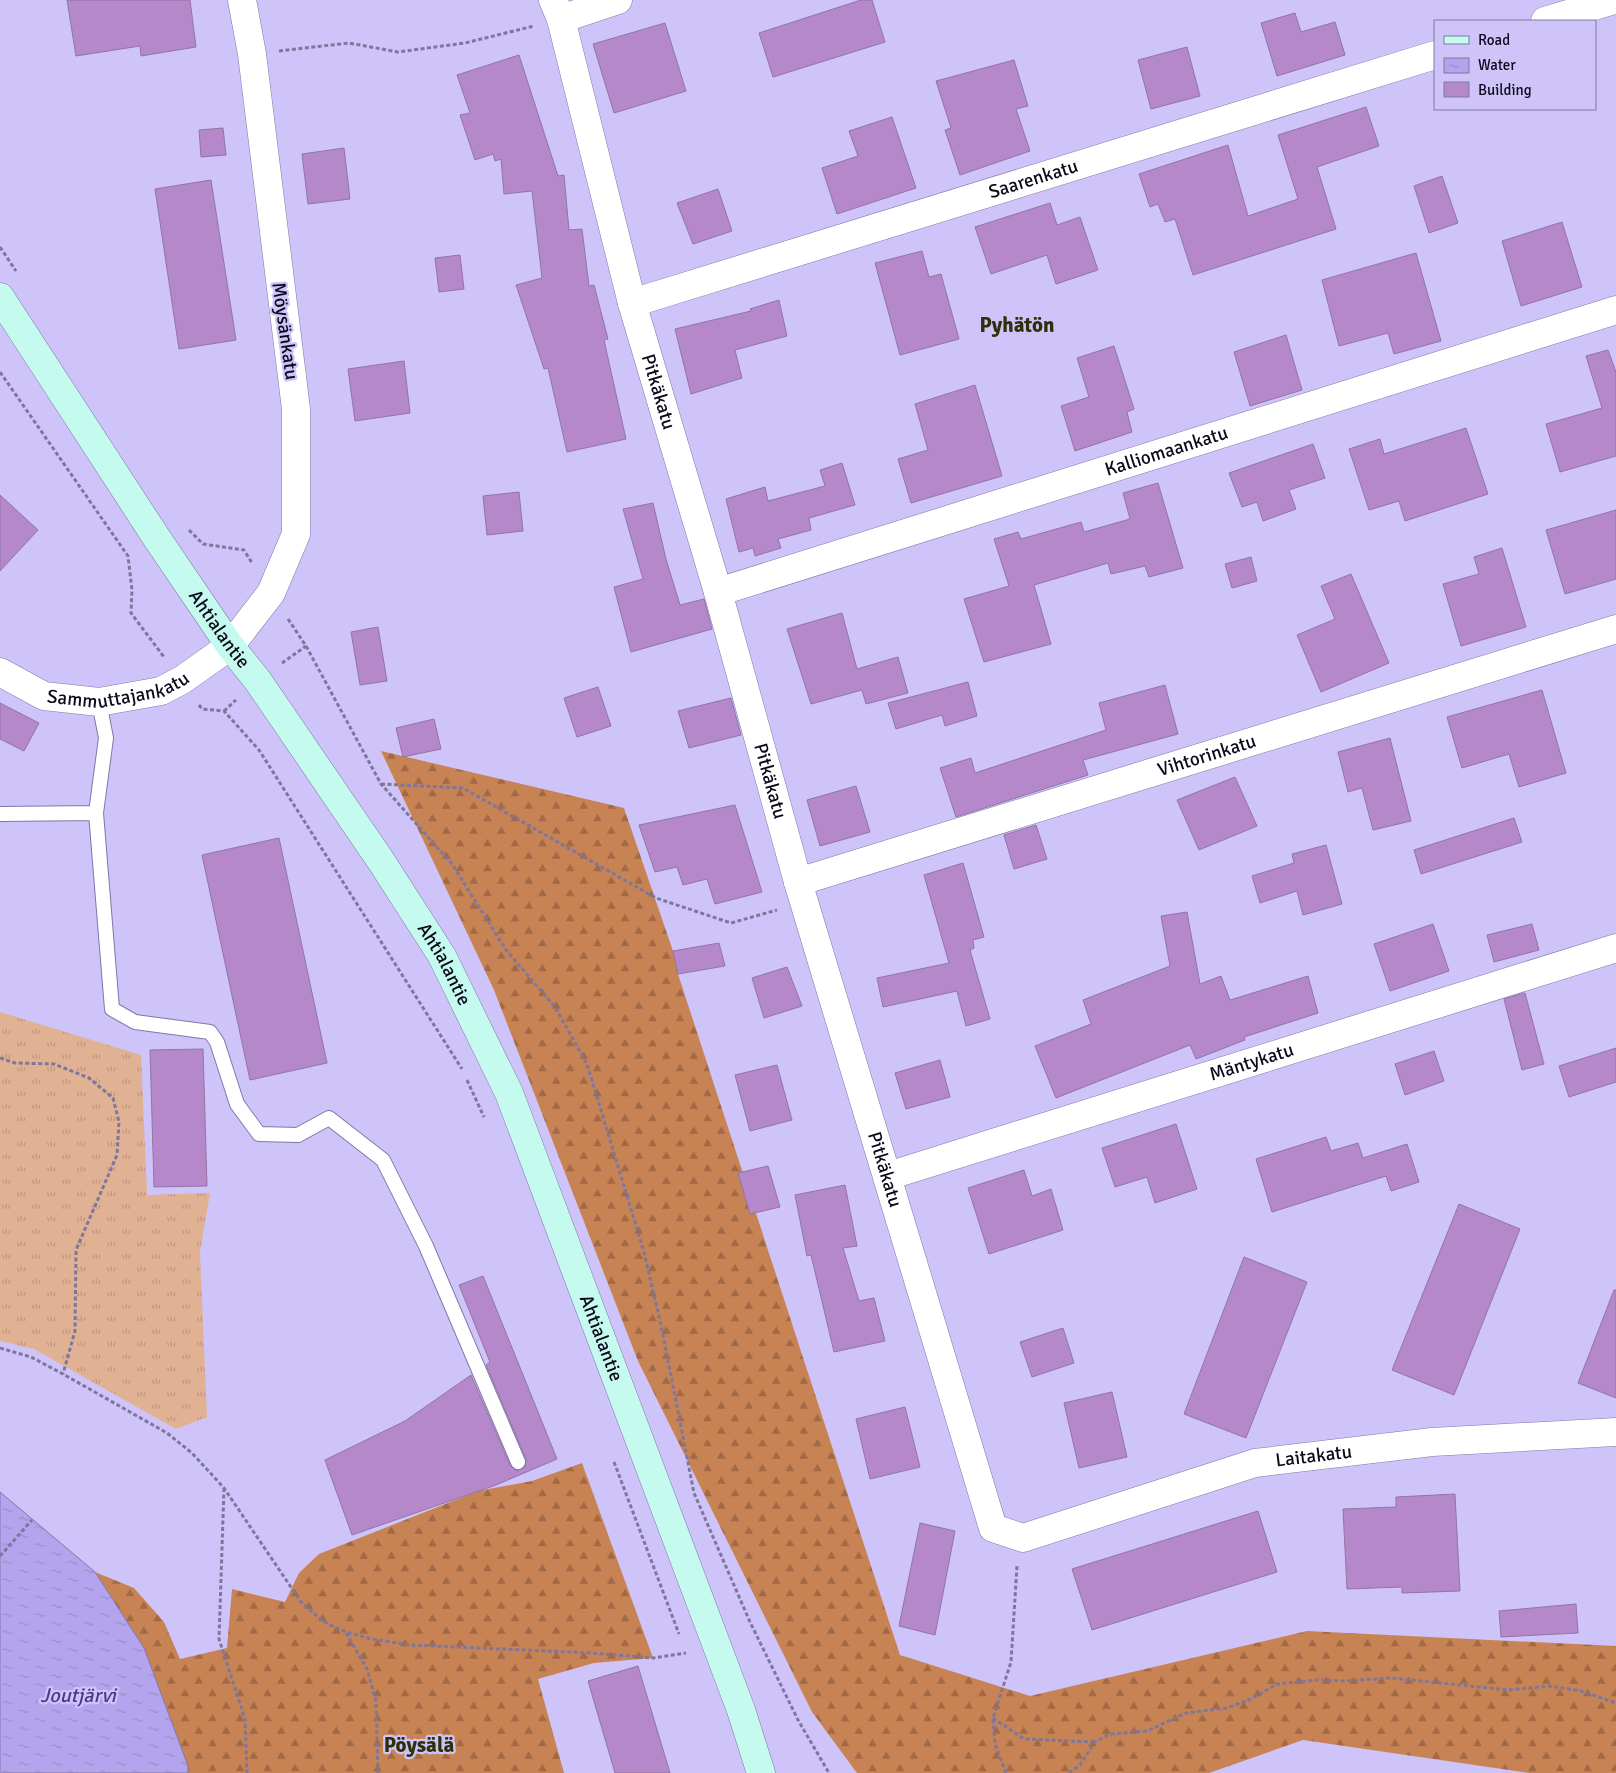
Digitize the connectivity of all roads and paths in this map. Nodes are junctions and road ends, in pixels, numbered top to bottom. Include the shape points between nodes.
1 (242, 0) edge
2 (618, 0) edge
3 (1614, 0) edge
4 (557, 10) edge
5 (1548, 20) edge
6 (252, 54) junction
7 (1434, 55) edge
8 (0, 247) edge
9 (22, 280) dead end
10 (0, 297) edge
11 (632, 303) junction
12 (1616, 310) edge
13 (0, 372) edge
14 (186, 526) dead end
15 (718, 592) junction
16 (271, 593) junction
17 (1616, 629) edge
18 (230, 646) junction
19 (306, 646) dead end
20 (0, 672) edge
21 (182, 680) junction
22 (99, 702) junction
23 (381, 784) junction
24 (96, 813) junction
25 (0, 814) edge
26 (801, 892) junction
27 (1616, 948) edge
28 (0, 1058) edge
29 (462, 1070) dead end
30 (466, 1078) dead end
31 (486, 1121) dead end
32 (888, 1176) junction
33 (0, 1348) edge
34 (63, 1374) junction
35 (1616, 1432) edge
36 (611, 1454) dead end
37 (518, 1462) dead end
38 (224, 1488) junction
39 (32, 1520) dead end
40 (1023, 1538) junction
41 (0, 1556) edge
42 (346, 1632) junction
43 (680, 1636) dead end
44 (683, 1645) dead end
45 (686, 1653) junction
46 (690, 1662) dead end
47 (1616, 1703) edge
48 (741, 1710) junction
49 (993, 1718) junction
50 (1095, 1742) junction
51 (247, 1773) edge
52 (378, 1773) edge
53 (760, 1773) edge
54 (777, 1773) edge
55 (829, 1773) edge
56 (1006, 1773) edge
57 (1070, 1773) edge

1 - 6 street, Möysänkatu
2 - 4 street
3 - 5 street
4 - 6 path via 465,43 398,52 349,43
4 - 11 street, Pitkäkatu
6 - 16 street, Möysänkatu via 296,408 296,534
7 - 11 street, Saarenkatu
8 - 9 path
10 - 18 main road, Ahtialantie
11 - 15 street, Pitkäkatu
12 - 15 street, Kalliomaankatu
13 - 21 path via 128,556 131,613
14 - 16 path via 204,544 244,550
15 - 26 street, Pitkäkatu
16 - 18 street, Möysänkatu
17 - 26 street, Vihtorinkatu
18 - 21 street, Sammuttajankatu
18 - 48 main road, Ahtialantie via 258,681 382,861 442,956 504,1085
19 - 23 path
20 - 22 street, Sammuttajankatu via 44,696
21 - 22 street, Sammuttajankatu via 161,691
21 - 29 path via 202,710 224,711 259,750
22 - 24 lane via 106,738
23 - 26 path via 463,788 656,898 731,923
23 - 55 path via 452,864 506,950 555,1007 587,1064 644,1252 694,1493 750,1622 798,1720
24 - 25 lane
24 - 37 lane via 112,1009 135,1022 210,1032 217,1042 237,1104 259,1134 298,1135 329,1118 383,1160 426,1246
26 - 32 street, Pitkäkatu
27 - 32 street, Mäntykatu
28 - 34 path via 54,1064 89,1078 113,1098 119,1122 117,1155 76,1250 74,1331
30 - 31 path
32 - 40 street, Pitkäkatu via 993,1528
33 - 34 path via 31,1357
34 - 38 path via 168,1433 202,1462
35 - 40 street, Laitakatu via 1432,1442 1255,1463
36 - 43 path
38 - 42 path via 301,1602 324,1622
38 - 51 path via 219,1638 244,1719
39 - 41 path
40 - 49 path via 1016,1572 1011,1662
42 - 45 path via 411,1644 653,1658
42 - 52 path via 367,1669 376,1702
44 - 45 path
45 - 46 path
47 - 50 path via 1581,1691 1549,1686 1509,1690 1392,1678 1318,1680 1277,1684 1227,1708 1186,1714 1147,1731 1110,1734
48 - 53 main road, Ahtialantie
48 - 54 main road, Ahtialantie
49 - 50 path via 1024,1739
49 - 56 path via 995,1744
50 - 57 path via 1080,1765

